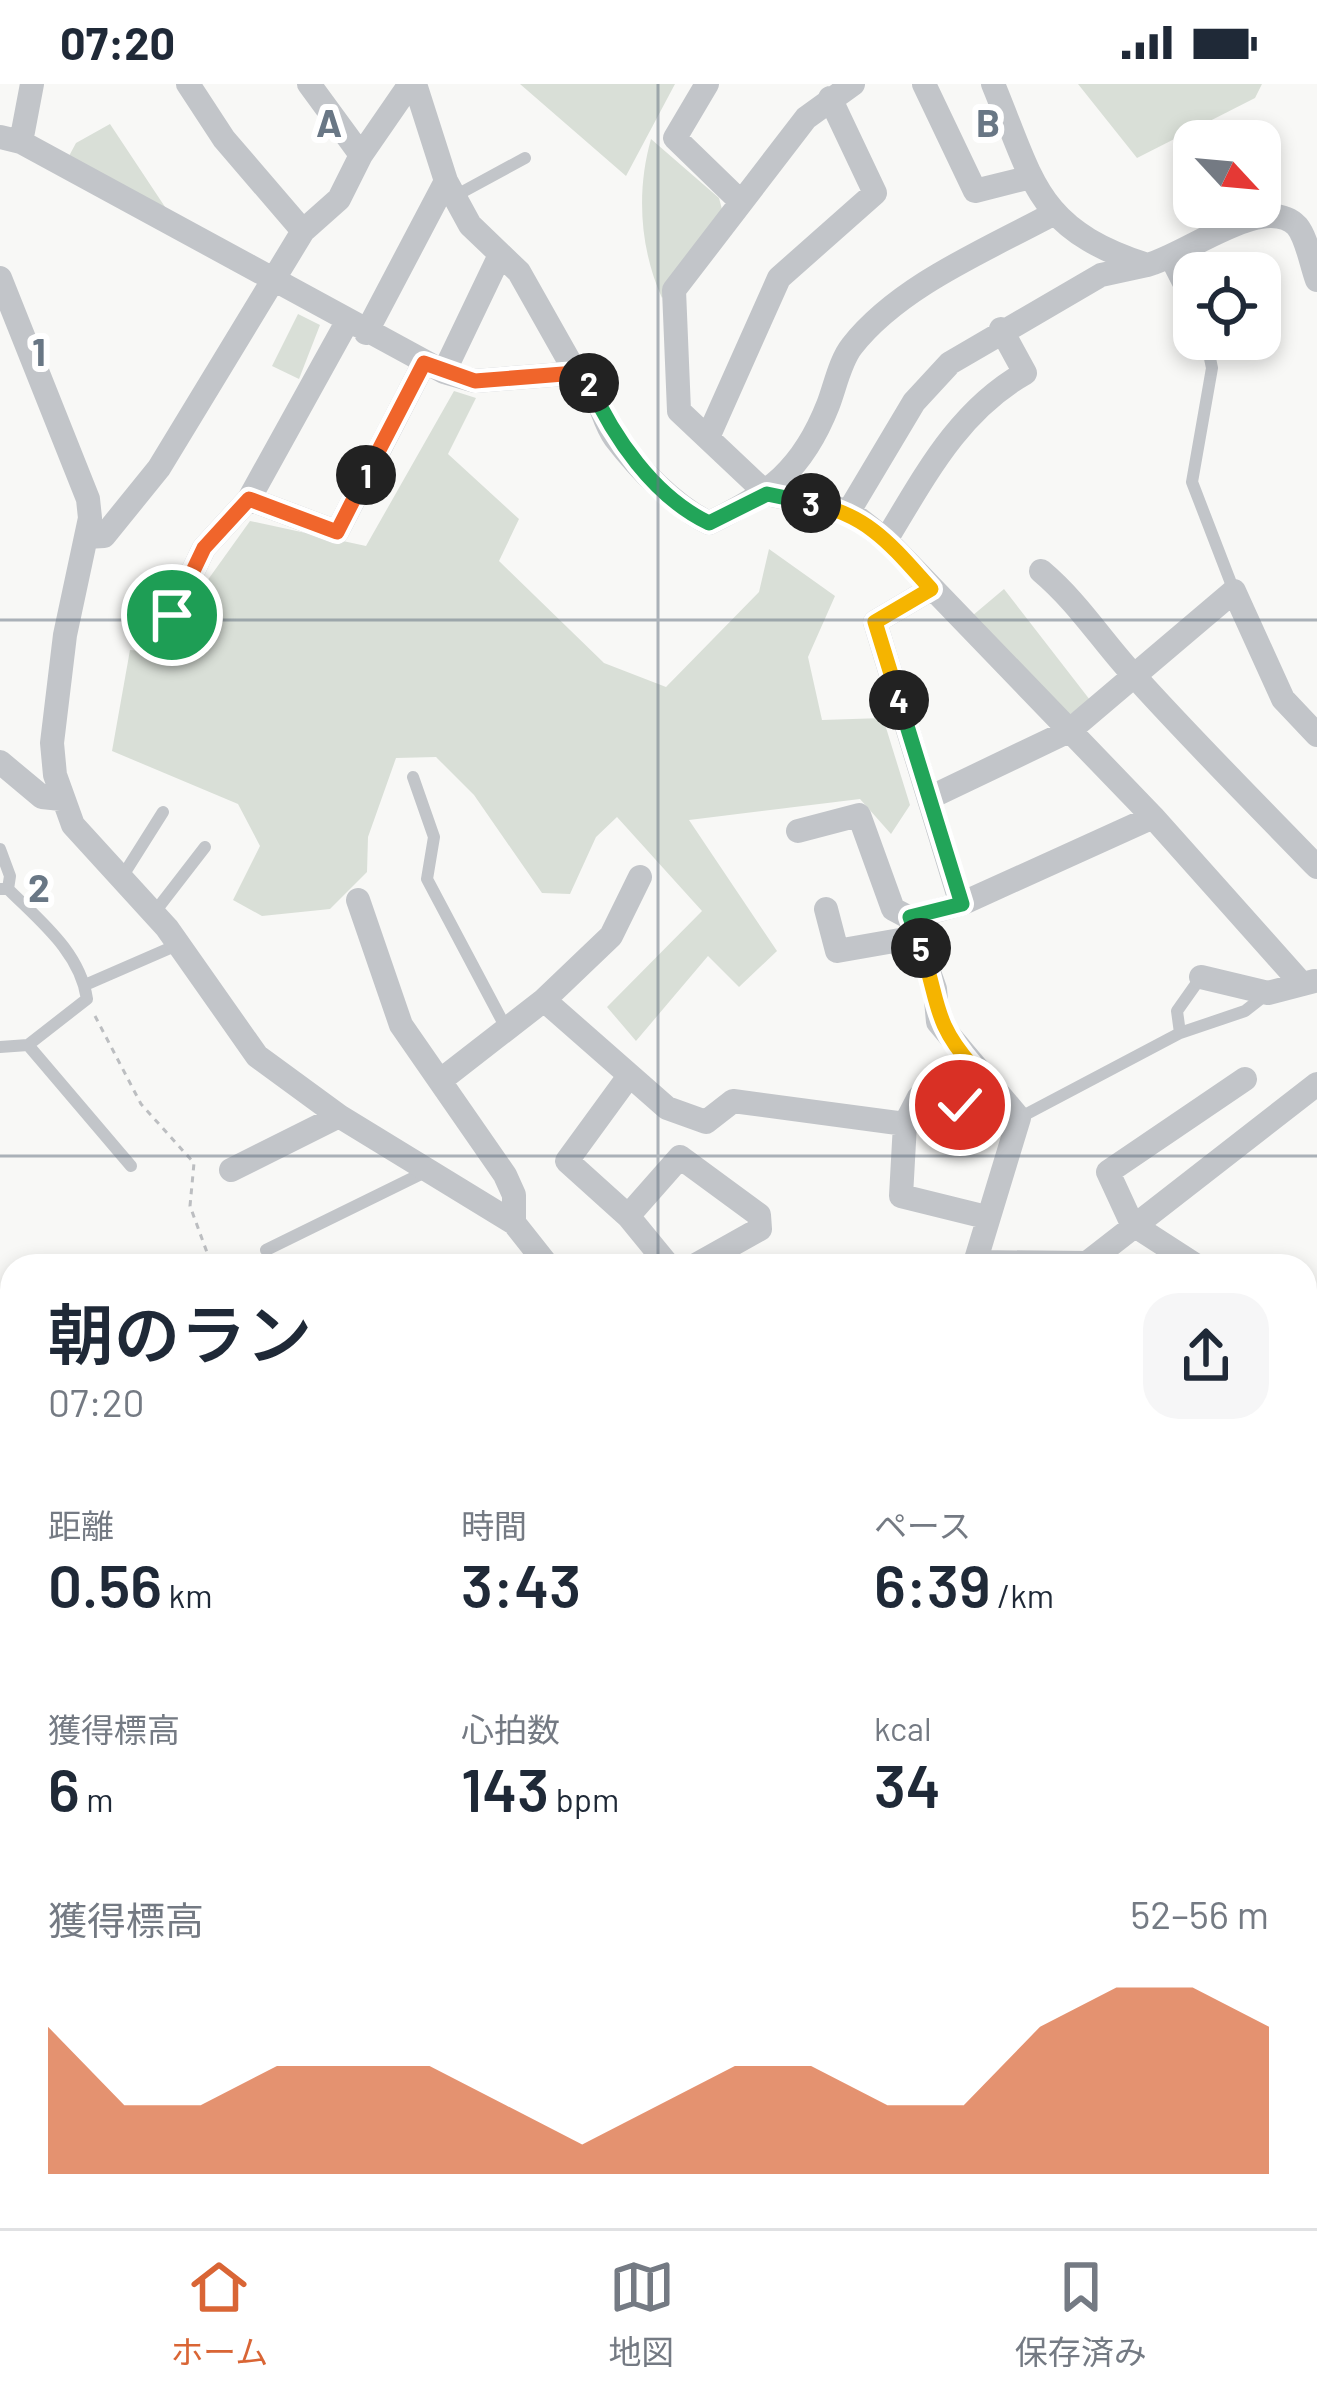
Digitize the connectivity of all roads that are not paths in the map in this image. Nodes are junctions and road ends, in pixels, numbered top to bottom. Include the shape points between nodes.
1 (32, 84) edge
2 (188, 84) edge
3 (309, 84) edge
4 (413, 84) edge
5 (707, 84) edge
6 (853, 84) edge
7 (924, 84) edge
8 (993, 84) edge
9 (830, 98) junction
10 (10, 140) edge
11 (361, 154) junction
12 (525, 158) dead end
13 (1031, 177) junction
14 (450, 189) junction
15 (740, 201) junction
16 (1052, 215) junction
17 (303, 231) junction
18 (499, 257) junction
19 (1156, 262) junction
20 (0, 278) edge
21 (1317, 280) edge
22 (276, 283) junction
23 (1173, 286) edge
24 (357, 327) junction
25 (1001, 329) junction
26 (1210, 360) edge
27 (434, 368) junction
28 (576, 373) junction
29 (709, 435) junction
30 (767, 494) junction
31 (249, 499) junction
32 (849, 511) junction
33 (86, 537) junction
34 (886, 540) junction
35 (1040, 571) dead end
36 (931, 589) junction
37 (1234, 591) junction
38 (152, 639) dead end
39 (1136, 678) junction
40 (1069, 731) junction
41 (1317, 735) edge
42 (0, 762) edge
43 (413, 777) dead end
44 (929, 798) junction
45 (62, 799) junction
46 (163, 812) dead end
47 (1153, 817) junction
48 (798, 831) dead end
49 (205, 847) dead end
50 (0, 849) edge
51 (1317, 867) edge
52 (640, 877) dead end
53 (122, 878) junction
54 (4, 889) edge
55 (358, 900) dead end
56 (962, 904) junction
57 (826, 909) dead end
58 (154, 913) junction
59 (914, 927) junction
60 (178, 945) junction
61 (1201, 977) joint
62 (1309, 982) edge
63 (86, 992) junction
64 (1268, 993) junction
65 (544, 1000) junction
66 (506, 1029) junction
67 (1180, 1033) junction
68 (28, 1045) junction
69 (0, 1047) edge
70 (972, 1066) junction
71 (629, 1076) junction
72 (1245, 1078) dead end
73 (442, 1080) junction
74 (1317, 1084) edge
75 (339, 1116) junction
76 (1019, 1118) junction
77 (905, 1124) junction
78 (131, 1166) dead end
79 (231, 1170) dead end
80 (428, 1171) junction
81 (628, 1216) junction
82 (986, 1217) junction
83 (514, 1223) junction
84 (1132, 1225) junction
85 (266, 1250) dead end
86 (539, 1254) edge
87 (658, 1254) edge
88 (715, 1254) edge
89 (977, 1254) edge
90 (1098, 1254) edge
91 (1178, 1254) edge

1 - 10 street
2 - 17 street
3 - 11 street
4 - 11 street
4 - 14 street
5 - 15 street via 675,138
6 - 9 street
7 - 13 street via 975,191
8 - 13 street
9 - 15 street
9 - 29 street via 875,193 778,278
10 - 22 street
11 - 17 street via 339,199
12 - 14 lane
13 - 16 street
14 - 18 street
14 - 24 street
15 - 29 street via 674,290 679,411
16 - 19 street via 1106,251
16 - 30 street via 964,262 850,347 813,445
17 - 22 street
18 - 27 street
18 - 28 street via 519,272
19 - 21 street via 1260,214 1280,214 1300,229
19 - 23 lane
19 - 25 street via 1101,275
20 - 33 street via 88,499
22 - 24 street
22 - 33 street via 159,468 104,536
24 - 27 street
24 - 31 street
25 - 32 street via 950,363 914,402
25 - 34 street via 1025,373 987,395 942,449
26 - 37 lane via 1192,482
27 - 28 street via 475,381
27 - 31 street via 337,532
28 - 30 street via 587,379 613,436 691,514 709,523
29 - 30 street
30 - 32 street
31 - 38 street via 204,548
32 - 34 street
33 - 45 street via 52,743
34 - 36 street
35 - 39 street via 1082,605
36 - 40 street
36 - 44 street via 875,622
37 - 39 street
37 - 41 street via 1282,699
39 - 40 street
39 - 51 street
40 - 44 street
40 - 47 street
42 - 45 street via 42,797
43 - 66 lane via 434,837 427,879
44 - 56 street
45 - 53 street via 86,845
46 - 53 lane
47 - 56 street
47 - 62 street
48 - 59 street via 860,815 893,909
49 - 58 lane
50 - 54 lane via 10,875
52 - 65 street via 611,936
53 - 58 street
54 - 63 lane via 62,943
55 - 73 street via 401,1025
56 - 59 street
57 - 59 street via 837,951
58 - 60 street
59 - 70 street via 938,1022
60 - 63 lane
60 - 75 street via 257,1057
61 - 64 street
61 - 67 lane via 1177,1011
62 - 64 street
63 - 68 lane
64 - 67 lane via 1228,1018
65 - 66 street
65 - 71 street
66 - 73 street
67 - 76 lane
68 - 69 lane
68 - 78 lane
70 - 76 street
70 - 77 street via 960,1105 920,1097
71 - 77 street via 668,1108 706,1123 734,1101
71 - 81 street via 567,1161
72 - 84 street via 1108,1172
73 - 83 street via 506,1175
74 - 84 street
75 - 79 street
75 - 80 street
76 - 82 street
77 - 82 street via 901,1196
80 - 83 street
80 - 85 lane
81 - 87 street
81 - 88 street via 680,1157 759,1215 760,1229
82 - 89 street
83 - 86 street
84 - 90 street
84 - 91 street

